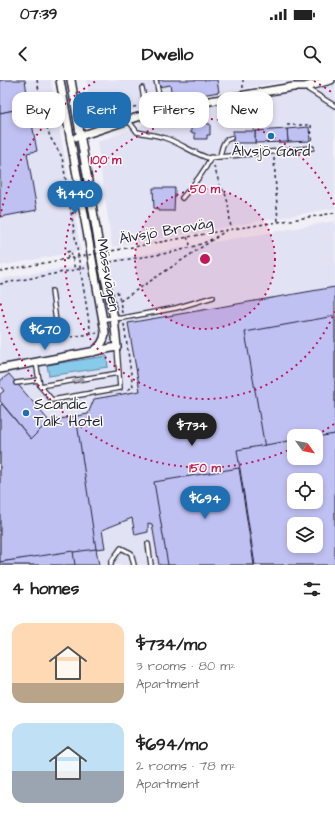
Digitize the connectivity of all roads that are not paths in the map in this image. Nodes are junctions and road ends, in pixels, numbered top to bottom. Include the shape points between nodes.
1 (60, 80) edge
2 (71, 80) edge
3 (156, 80) edge
4 (331, 80) edge
5 (305, 87) junction
6 (142, 88) dead end
7 (143, 92) edge
8 (158, 92) edge
9 (209, 102) edge
10 (335, 106) edge
11 (131, 124) edge
12 (104, 128) edge
13 (81, 136) junction
14 (231, 138) dead end
15 (71, 139) junction
16 (312, 148) road end
17 (220, 156) junction
18 (211, 157) junction
19 (182, 198) dead end
20 (52, 291) dead end
21 (213, 297) dead end
22 (114, 318) junction
23 (102, 319) junction
24 (58, 336) road end
25 (117, 347) junction
26 (93, 352) junction
27 (36, 362) junction
28 (0, 368) edge
29 (119, 373) junction
30 (39, 380) junction
31 (16, 383) dead end
32 (40, 386) junction
33 (148, 544) dead end
34 (111, 565) edge
35 (134, 565) edge
36 (151, 565) edge

1 - 15 street, Mässvägen
2 - 13 street, Mässvägen
3 - 8 lane
4 - 5 street
5 - 9 street via 285,88
5 - 10 lane
6 - 7 lane
11 - 18 lane via 136,132 164,137 197,154
12 - 13 street
13 - 15 street
13 - 22 street, Mässvägen via 102,264
14 - 17 lane via 223,144
15 - 23 street, Mässvägen
16 - 17 lane
17 - 18 lane
18 - 19 lane via 207,167
20 - 24 lane
21 - 22 lane via 176,308
22 - 23 lane
22 - 25 street, Mässvägen
23 - 26 street, Mässvägen via 105,338
25 - 26 street
25 - 29 lane
26 - 27 street
27 - 28 street
27 - 30 lane
32 -> 29 lane
29 - 32 lane via 120,388 52,400
30 - 31 lane
30 - 32 lane
33 - 36 lane
34 - 35 lane via 121,548 131,553

